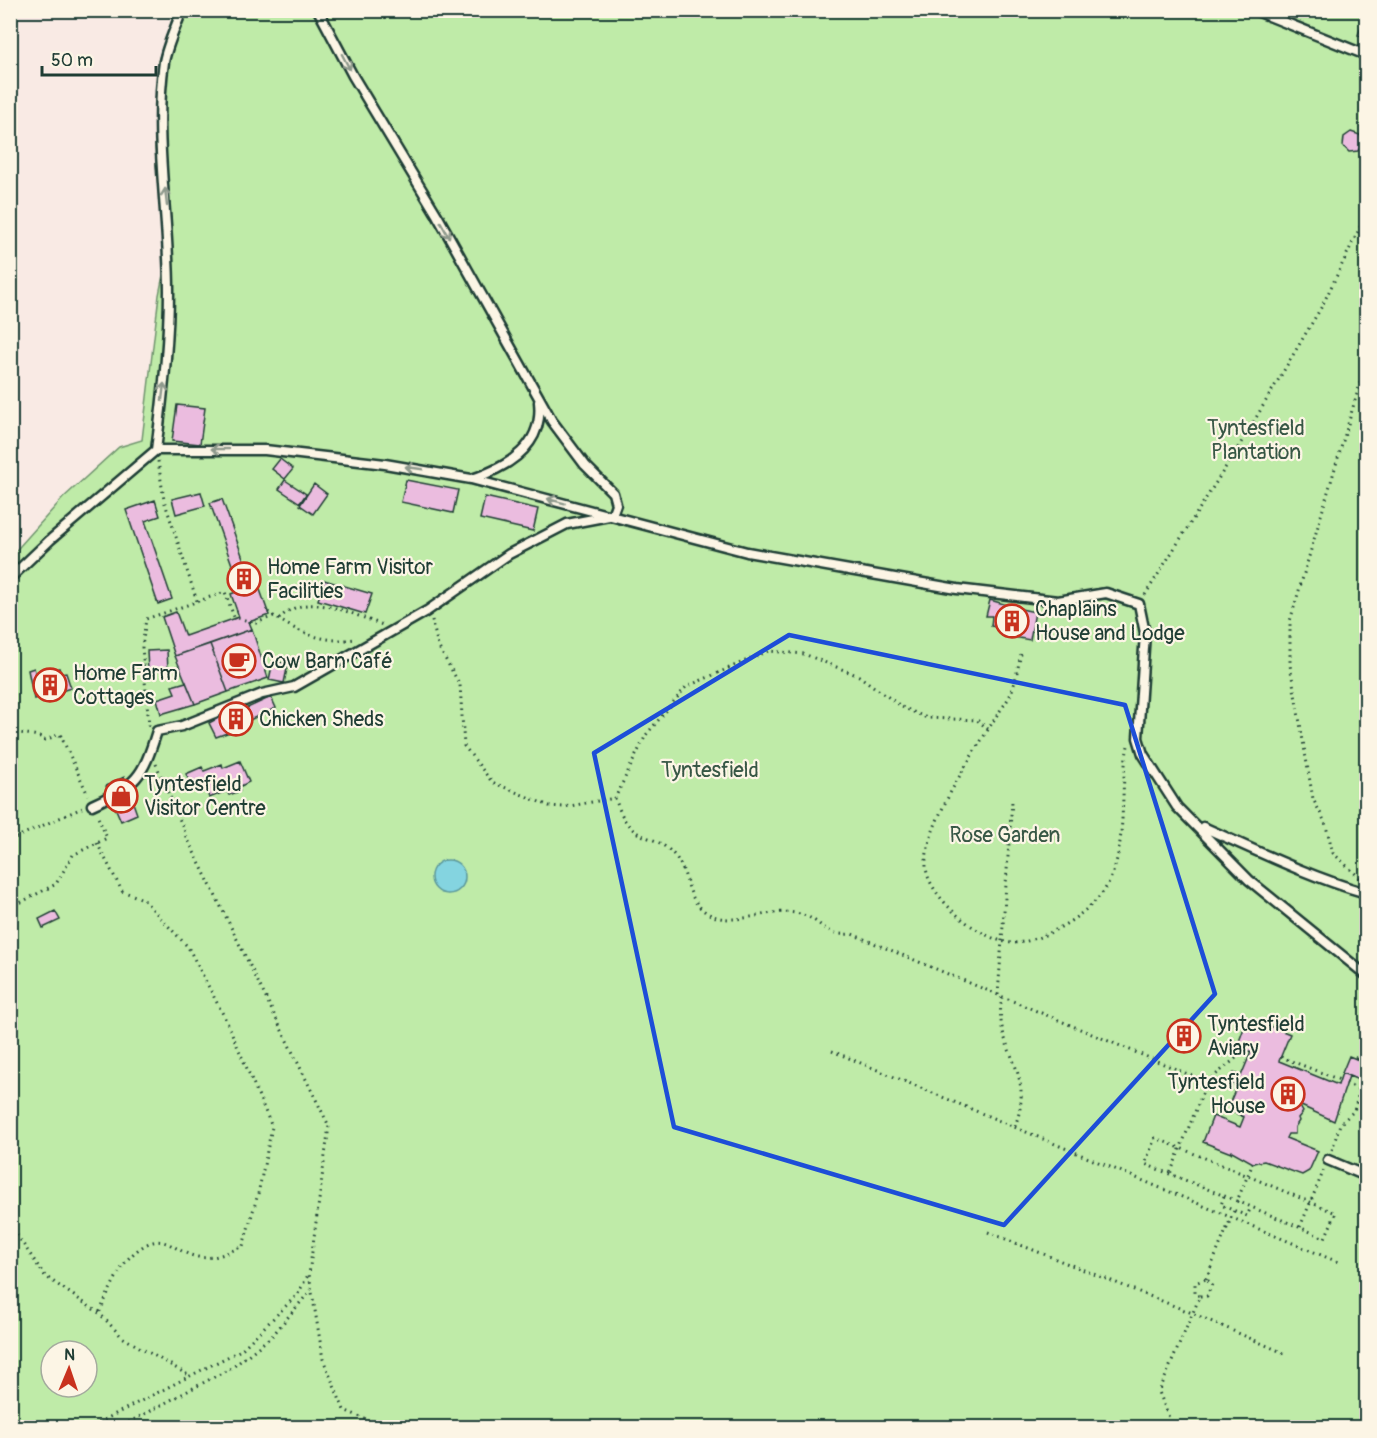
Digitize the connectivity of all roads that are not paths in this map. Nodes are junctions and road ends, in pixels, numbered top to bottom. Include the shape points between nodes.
1 (182, 10) edge
2 (318, 10) edge
3 (1254, 10) edge
4 (1366, 55) edge
5 (538, 398) junction
6 (156, 450) junction
7 (471, 479) junction
8 (612, 515) junction
9 (10, 578) edge
10 (92, 805) road end
11 (1197, 825) junction
12 (1366, 893) edge
13 (1366, 975) edge
14 (1328, 1160) road end
15 (1366, 1176) edge

6 -> 1 lane via 165,378 169,293 167,211 159,140 164,61
2 -> 5 lane
3 - 4 lane
5 - 7 lane via 534,436 520,455 500,469
5 - 8 lane via 585,465 613,493 616,504
7 -> 6 lane via 395,465 265,450
6 - 9 lane
8 -> 7 lane
8 - 10 lane via 567,524 509,554 427,611 294,687 262,694 182,726 157,731 139,776 128,788
8 - 11 lane via 747,552 957,590 1058,601 1106,593 1139,604 1145,633 1138,738 1143,754 1177,807
11 - 12 lane via 1336,885
11 - 13 lane via 1249,880
14 - 15 lane

